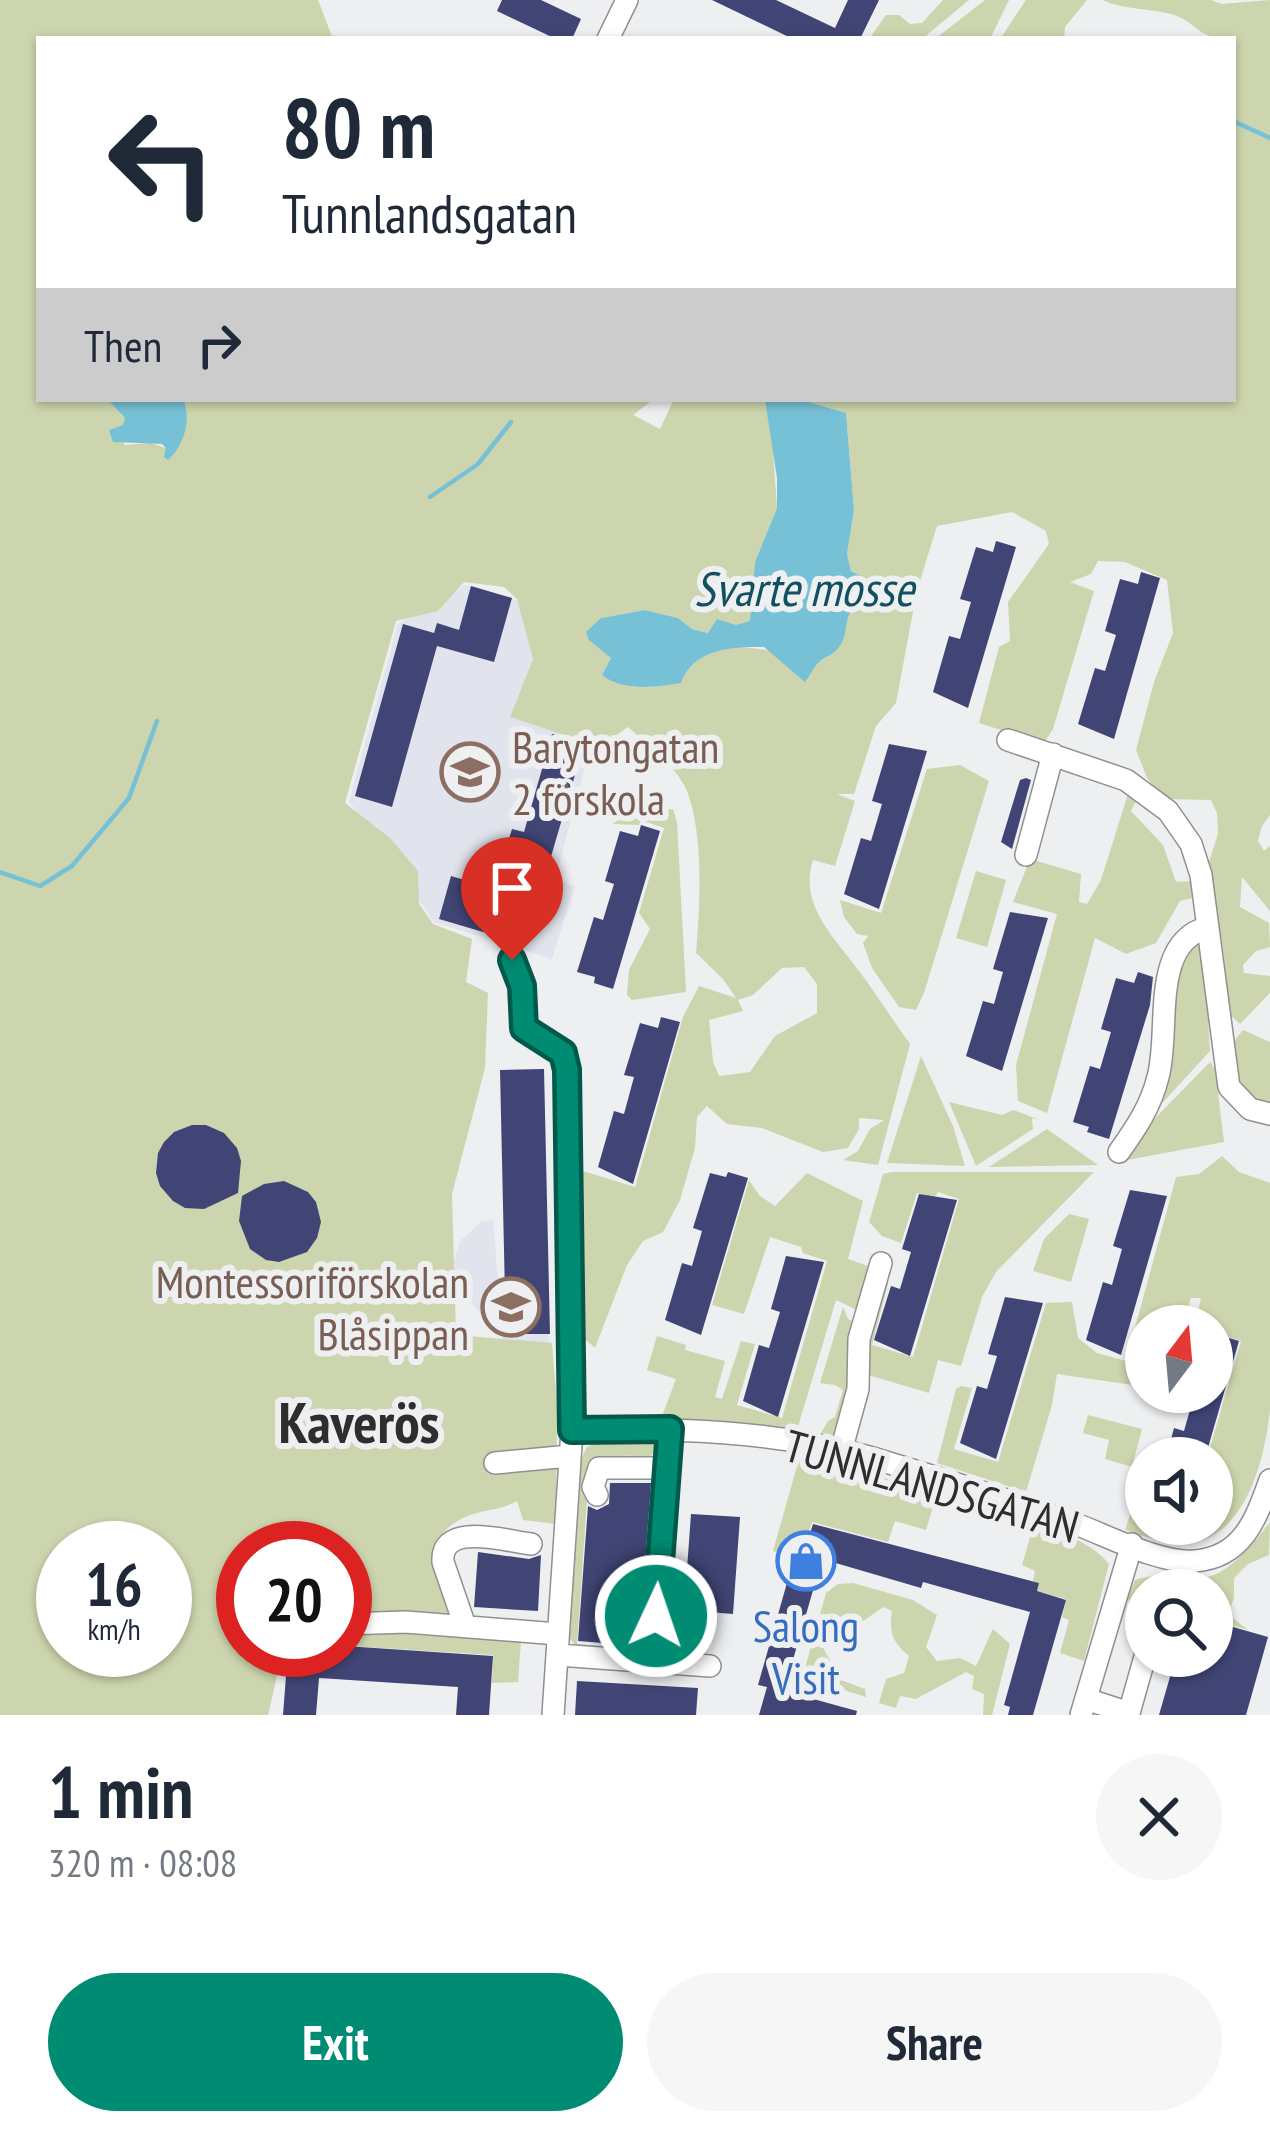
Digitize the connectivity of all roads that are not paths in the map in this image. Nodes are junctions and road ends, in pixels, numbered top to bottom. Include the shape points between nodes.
1 (627, 0) edge
2 (609, 36) edge
3 (1009, 740) dead end
4 (1053, 754) junction
5 (1026, 855) dead end
6 (1208, 927) junction
7 (512, 960) dead end
8 (1270, 1114) edge
9 (1119, 1152) dead end
10 (881, 1263) dead end
11 (670, 1429) junction
12 (572, 1430) junction
13 (841, 1451) junction
14 (570, 1456) junction
15 (495, 1463) dead end
16 (664, 1468) junction
17 (1266, 1491) edge
18 (597, 1495) dead end
19 (531, 1544) dead end
20 (1139, 1547) junction
21 (372, 1621) edge
22 (465, 1626) junction
23 (558, 1645) junction
24 (653, 1661) junction
25 (710, 1666) dead end
26 (1140, 1677) edge
27 (1084, 1707) edge
28 (1132, 1714) edge
29 (553, 1715) edge

1 - 2 street
3 - 4 street
4 - 5 street
4 - 6 street via 1126,779 1168,811 1197,859
6 - 8 street via 1229,1087
6 - 9 street via 1175,950 1159,1075
7 - 12 street via 524,1028 563,1053 567,1070
10 - 13 street
11 - 12 street, TUNNLANDSGATAN
11 - 13 street, TUNNLANDSGATAN
11 - 16 street
12 - 14 street
13 - 20 street, TUNNLANDSGATAN
14 - 15 street
14 - 23 street
16 - 18 street via 599,1468
16 - 24 street
17 - 20 street, TUNNLANDSGATAN via 1229,1537 1211,1546
19 - 22 street via 464,1537 447,1544 443,1562
20 - 27 street
21 - 22 street
22 - 23 street
23 - 24 street
23 - 29 street
24 - 25 street
26 - 28 street
27 - 28 street

